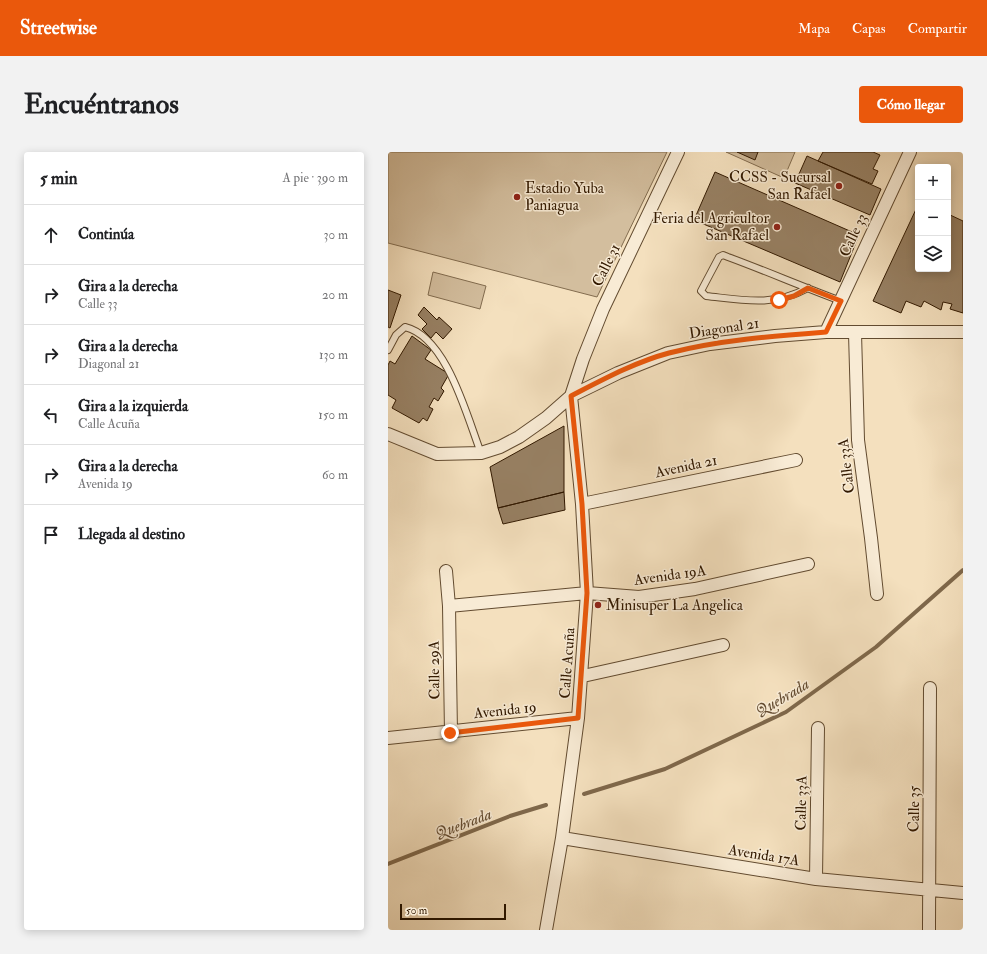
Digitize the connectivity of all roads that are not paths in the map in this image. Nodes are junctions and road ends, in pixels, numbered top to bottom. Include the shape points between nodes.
1 (678, 152) edge
2 (910, 152) edge
3 (808, 288) junction
4 (841, 301) junction
5 (826, 332) junction
6 (963, 332) edge
7 (855, 333) junction
8 (388, 350) edge
9 (571, 396) junction
10 (388, 434) edge
11 (481, 453) junction
12 (796, 460) dead end
13 (582, 504) junction
14 (808, 564) dead end
15 (446, 571) dead end
16 (587, 593) junction
17 (877, 594) dead end
18 (449, 606) junction
19 (723, 645) dead end
20 (583, 676) junction
21 (930, 688) dead end
22 (578, 718) junction
23 (818, 728) dead end
24 (450, 733) junction
25 (388, 738) edge
26 (562, 838) junction
27 (816, 879) junction
28 (930, 890) junction
29 (963, 893) edge
30 (546, 930) edge
31 (929, 930) edge

1 - 9 street, Calle 31 via 603,308 582,359
2 - 4 street, Calle 33
3 - 3 lane via 723,255 718,257 701,291 706,296 763,302 794,296
3 - 4 lane
4 - 5 street, Calle 33
5 - 7 street, Diagonal 21
5 - 9 street, Diagonal 21 via 710,344 668,354 618,373
6 - 7 street, Diagonal 21
7 - 17 street, Calle 33A via 858,440
8 - 11 lane via 396,335 405,327 416,331 434,345 446,362
9 - 11 street, Diagonal 21 via 519,437
9 - 13 street, Calle Acuña
10 - 11 street, Diagonal 21 via 437,454
12 - 13 street, Avenida 21
13 - 16 street, Calle Acuña
14 - 16 street, Avenida 19A via 694,589 639,597
15 - 18 street
16 - 18 street, Avenida 19A
16 - 20 street, Calle Acuña
18 - 24 street, Calle 29A
19 - 20 street
20 - 22 street, Calle Acuña
21 - 28 street, Calle 35
22 - 24 street, Avenida 19
22 - 26 street, Calle Acuña
23 - 27 street, Calle 33A
24 - 25 street, Avenida 19
26 - 27 street, Avenida 17A
26 - 30 street, Calle Acuña
27 - 28 street, Avenida 17A
28 - 29 street, Avenida 17A
28 - 31 street, Calle 35

